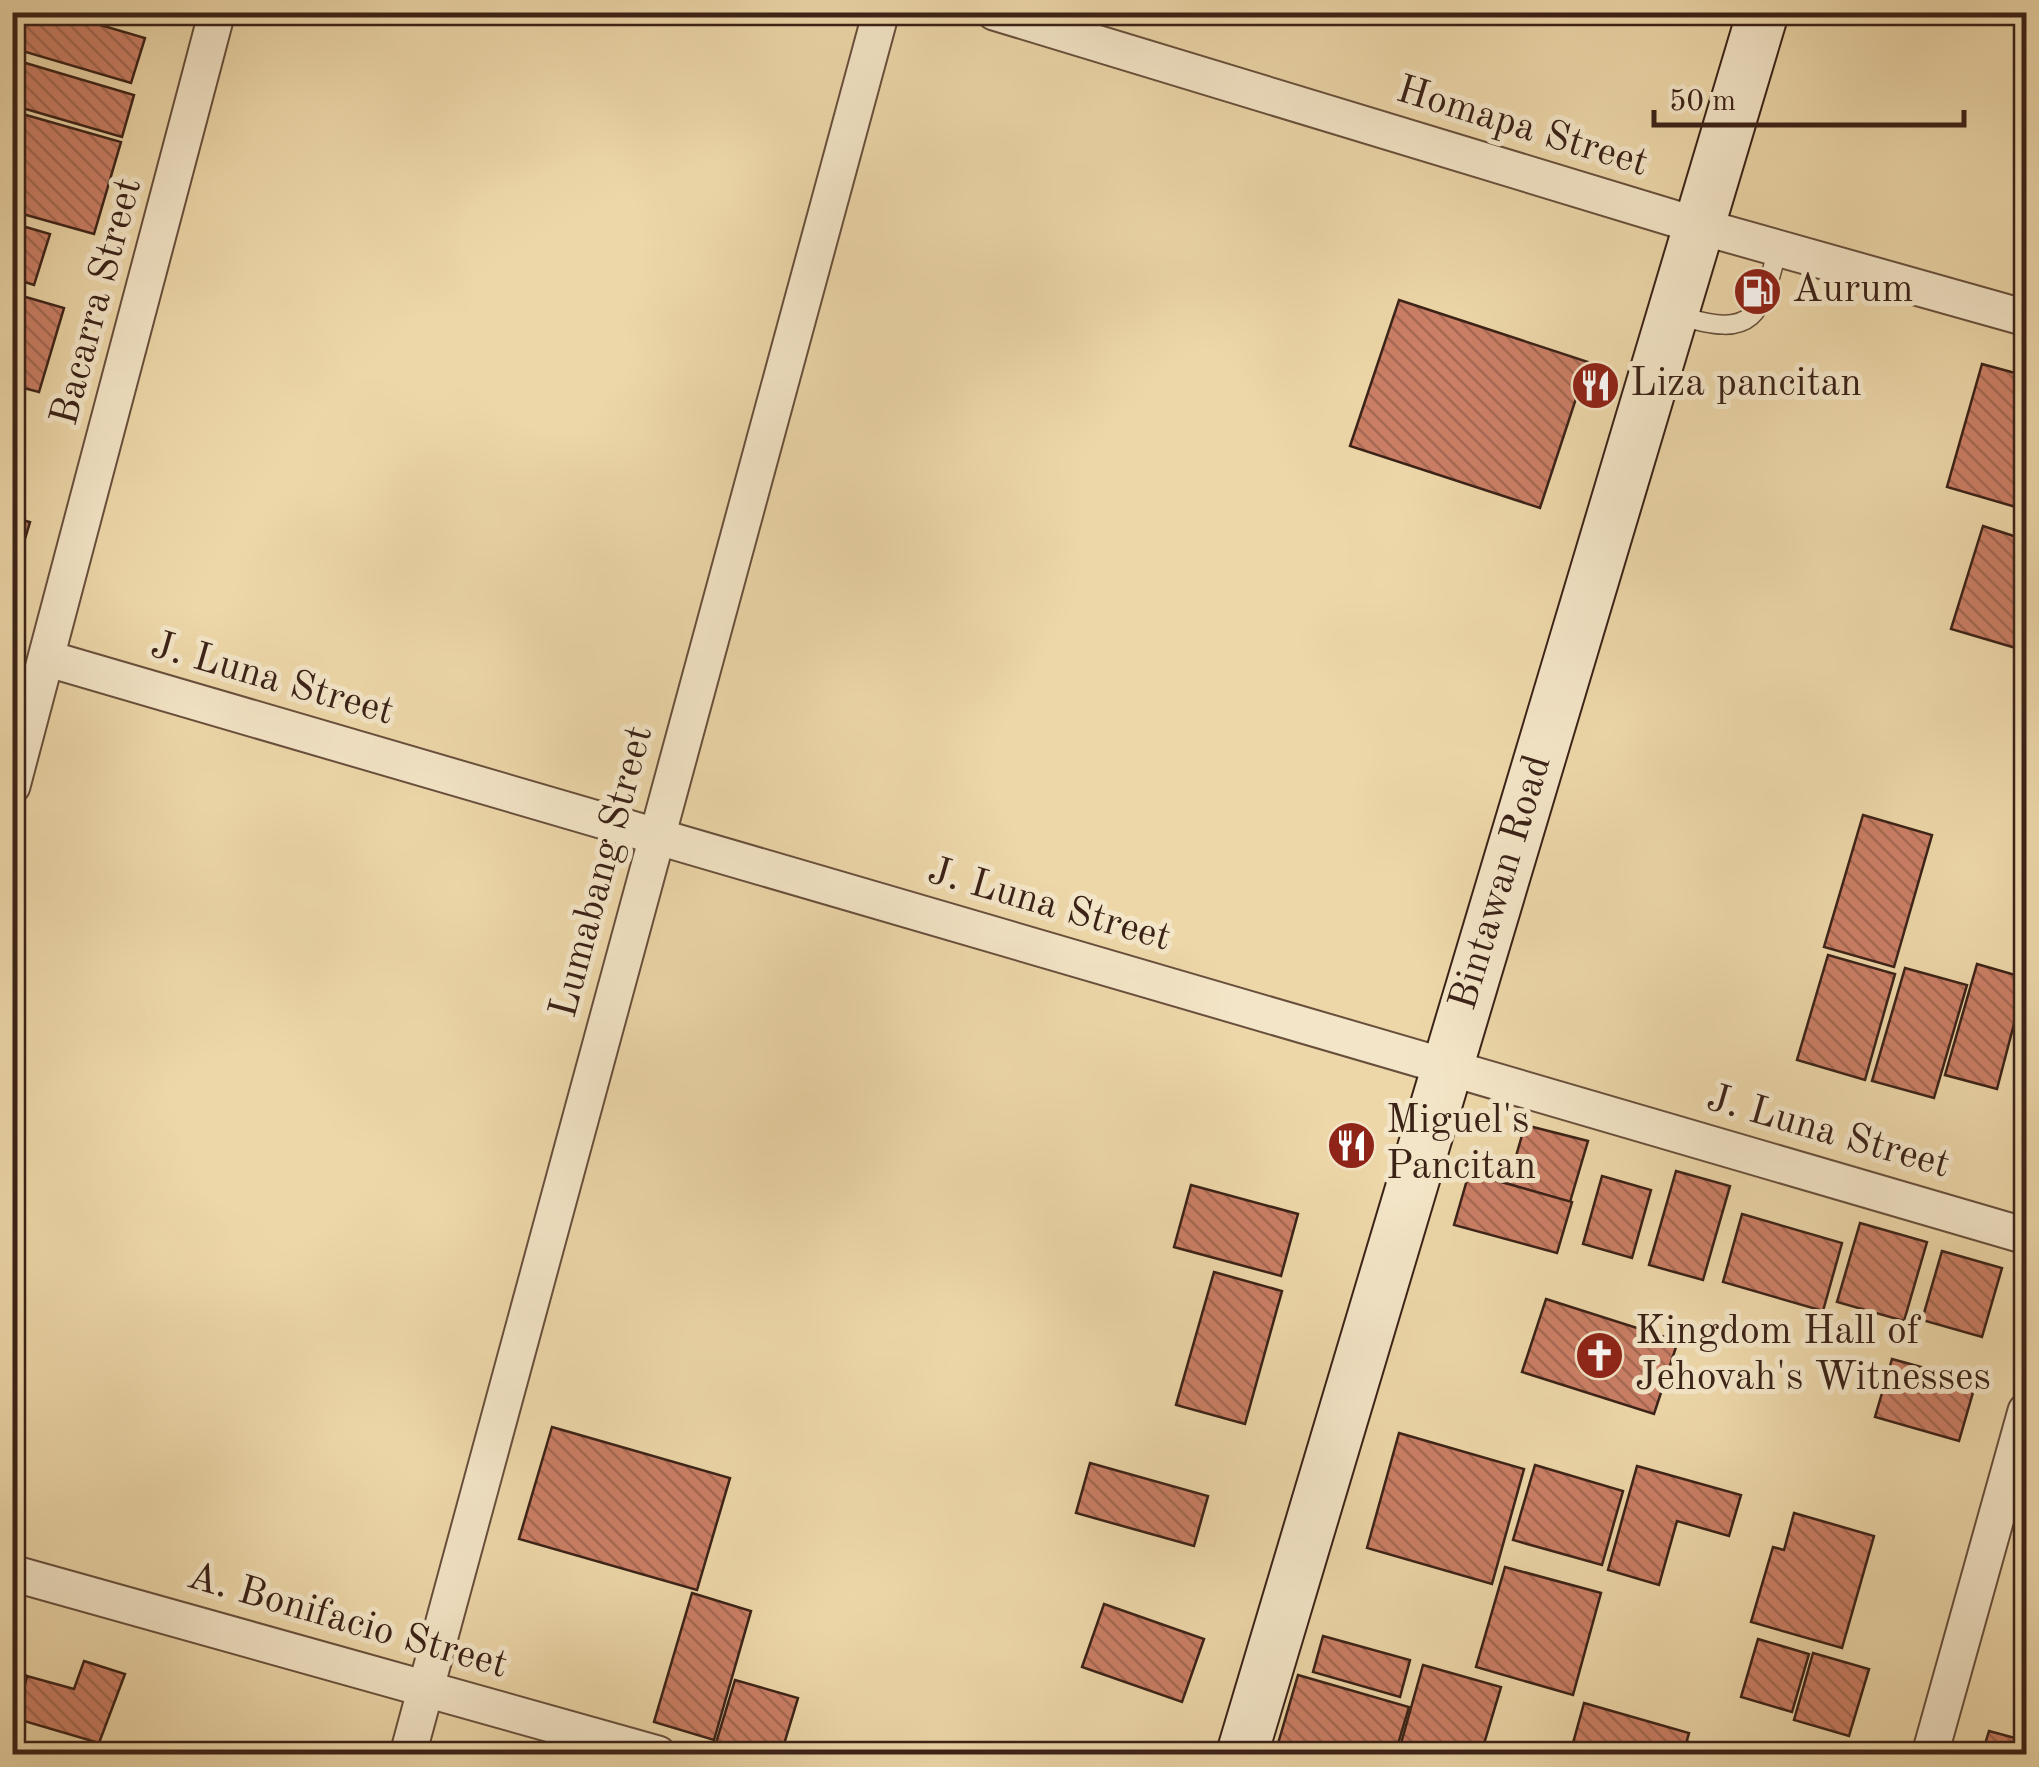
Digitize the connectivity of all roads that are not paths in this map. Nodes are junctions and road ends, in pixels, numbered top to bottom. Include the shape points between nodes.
1 (217, 12) edge
2 (881, 12) edge
3 (994, 12) edge
4 (1762, 12) edge
5 (1699, 226) junction
6 (1778, 247) junction
7 (1672, 314) junction
8 (2026, 318) edge
9 (49, 659) junction
10 (12, 786) edge
11 (656, 838) junction
12 (1448, 1065) junction
13 (2026, 1236) edge
14 (2026, 1411) edge
15 (12, 1573) edge
16 (426, 1688) junction
17 (408, 1754) edge
18 (658, 1754) edge
19 (1242, 1754) edge
20 (1930, 1754) edge

1 - 9 street, Bacarra Street
2 - 11 street, Lumabang Street
3 - 5 street, Homapa Street
4 - 5 main road, Bintawan Road
5 - 6 street, Homapa Street
5 - 7 main road, Bintawan Road
6 - 7 lane via 1764,301 1742,322 1712,326
6 - 8 street, Homapa Street
7 - 12 main road, Bintawan Road
9 - 10 street, Bacarra Street
9 - 11 street, J. Luna Street
11 - 12 street, J. Luna Street
11 - 16 street, Lumabang Street
12 - 13 street, J. Luna Street
12 - 19 main road, Bintawan Road
14 - 20 street
15 - 16 street, A. Bonifacio Street
16 - 17 street, Lumabang Street
16 - 18 street, A. Bonifacio Street

